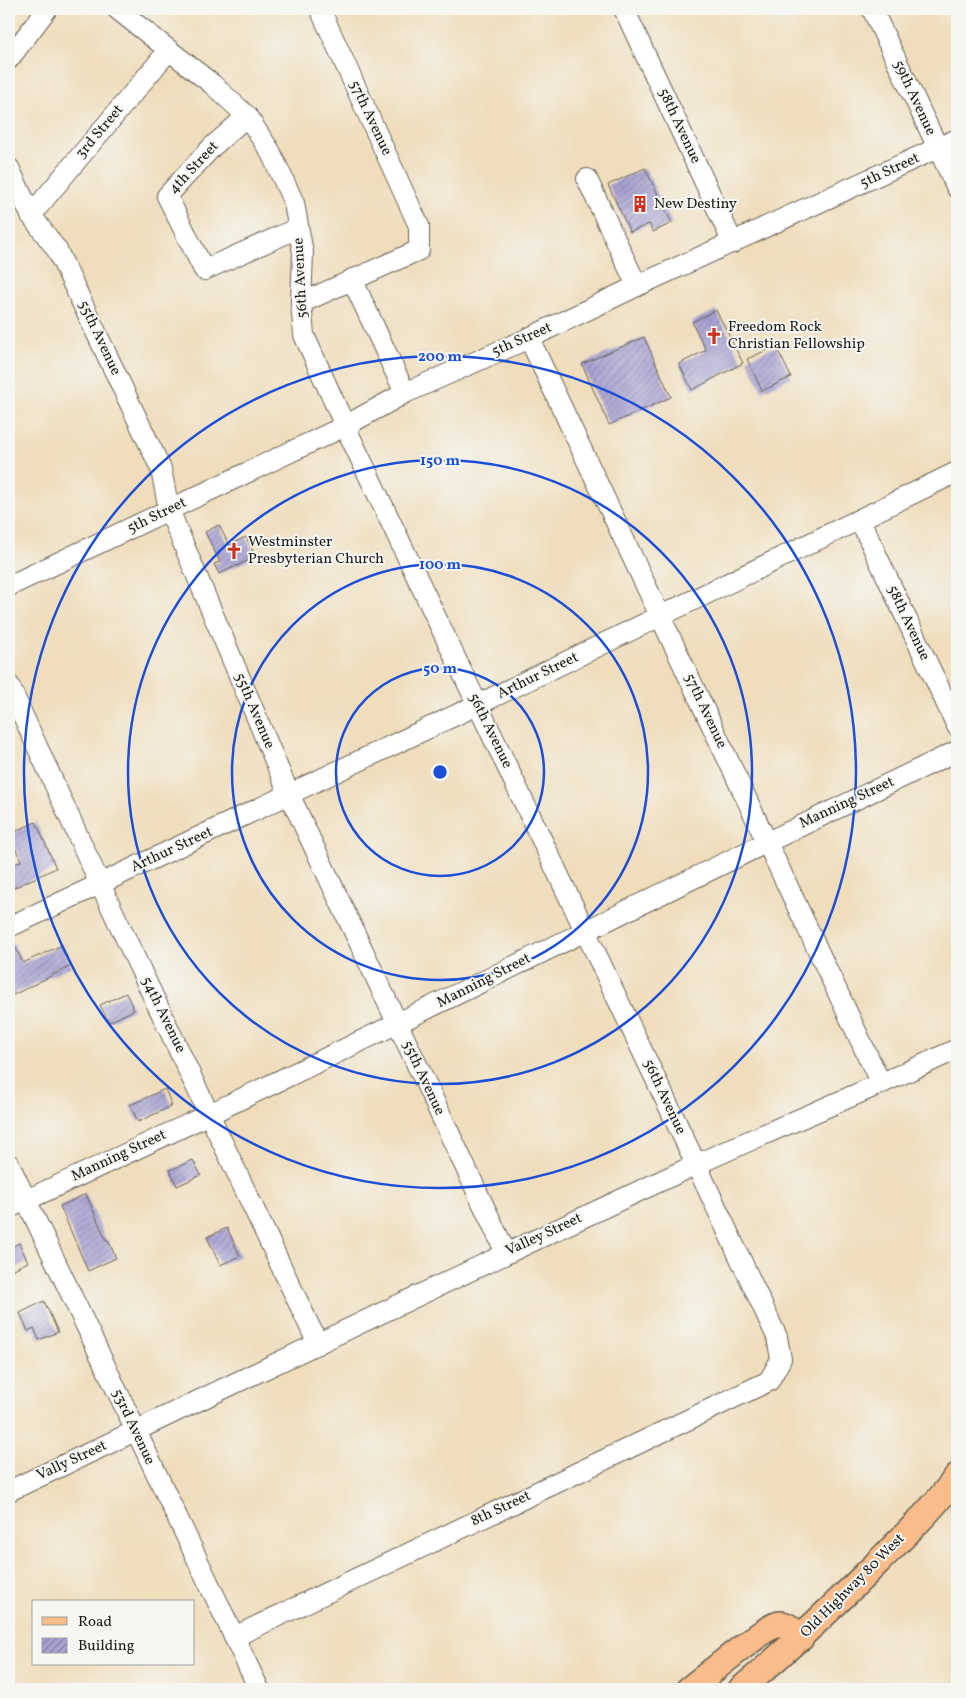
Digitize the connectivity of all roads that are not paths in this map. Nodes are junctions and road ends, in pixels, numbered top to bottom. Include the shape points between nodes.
1 (48, 9) edge
2 (320, 9) edge
3 (624, 9) edge
4 (872, 9) edge
5 (121, 10) edge
6 (169, 50) junction
7 (9, 59) edge
8 (247, 116) junction
9 (957, 140) edge
10 (938, 149) junction
11 (9, 168) edge
12 (587, 179) dead end
13 (957, 188) edge
14 (31, 214) junction
15 (298, 228) junction
16 (733, 243) junction
17 (352, 279) junction
18 (637, 286) junction
19 (301, 303) junction
20 (529, 338) junction
21 (405, 393) junction
22 (345, 426) junction
23 (957, 472) edge
24 (168, 510) junction
25 (860, 520) junction
26 (9, 586) edge
27 (660, 617) junction
28 (9, 685) edge
29 (477, 705) junction
30 (957, 726) edge
31 (957, 751) edge
32 (289, 794) junction
33 (767, 841) junction
34 (100, 884) junction
35 (9, 927) edge
36 (585, 930) junction
37 (398, 1024) junction
38 (957, 1049) edge
39 (881, 1084) junction
40 (210, 1113) junction
41 (9, 1164) edge
42 (696, 1164) junction
43 (17, 1204) edge
44 (506, 1253) junction
45 (318, 1344) junction
46 (769, 1381) joint
47 (135, 1431) junction
48 (957, 1476) edge
49 (9, 1491) edge
50 (234, 1636) junction
51 (801, 1638) junction
52 (781, 1656) junction
53 (259, 1689) edge
54 (689, 1689) edge
55 (727, 1689) edge
56 (741, 1689) edge

1 - 7 street
2 - 17 street, 57th Avenue via 419,226 419,250
3 - 16 street, 58th Avenue
4 - 10 street, 59th Avenue
5 - 6 street, 56th Avenue
6 - 8 street, 56th Avenue
6 - 14 street, 3rd Street
8 - 15 street, 56th Avenue via 270,151 294,203
8 - 15 street, 4th Street via 212,147 167,196 204,270
9 - 10 street, 5th Street
10 - 13 street, 59th Avenue
10 - 16 street, 5th Street
11 - 14 street, 55th Avenue
12 - 18 street
14 - 24 street, 55th Avenue via 57,250 161,469
15 - 19 street, 56th Avenue via 302,253
16 - 18 street, 5th Street
17 - 19 street
17 - 21 street
18 - 20 street, 5th Street
19 - 22 street, 56th Avenue via 304,335
20 - 21 street, 5th Street
20 - 27 street, 57th Avenue
21 - 22 street, 5th Street
22 - 24 street, 5th Street
22 - 29 street, 56th Avenue
23 - 25 street, Arthur Street
24 - 26 street, 5th Street
24 - 32 street, 55th Avenue
25 - 27 street, Arthur Street
25 - 30 street, 58th Avenue
27 - 29 street, Arthur Street
27 - 33 street, 57th Avenue
28 - 34 street, 54th Avenue
29 - 32 street, Arthur Street
29 - 36 street, 56th Avenue
31 - 33 street, Manning Street
32 - 34 street, Arthur Street
32 - 37 street, 55th Avenue
33 - 36 street, Manning Street
33 - 39 street, 57th Avenue
34 - 35 street, Arthur Street
34 - 40 street, 54th Avenue
36 - 37 street, Manning Street
36 - 42 street, 56th Avenue
37 - 40 street, Manning Street
37 - 44 street, 55th Avenue
38 - 39 street, Valley Street
39 - 42 street, Valley Street
40 - 43 street, Manning Street
40 - 45 street, 54th Avenue
41 - 43 street, 53rd Avenue
42 - 44 street, Valley Street
42 - 46 street, 56th Avenue via 777,1337 782,1359
43 - 47 street, 53rd Avenue
44 - 45 street, Valley Street
45 - 47 street, Valley Street
46 - 50 street, 8th Street
47 - 49 street, Vally Street
47 - 50 street, 53rd Avenue
48 - 51 main road, Old Highway 80 West via 924,1515
50 - 53 street, 53rd Avenue
51 - 52 main road, Old Highway 80 West
51 - 54 main road via 782,1623 774,1624
52 - 55 main road
52 - 56 main road, Old Highway 80 West

